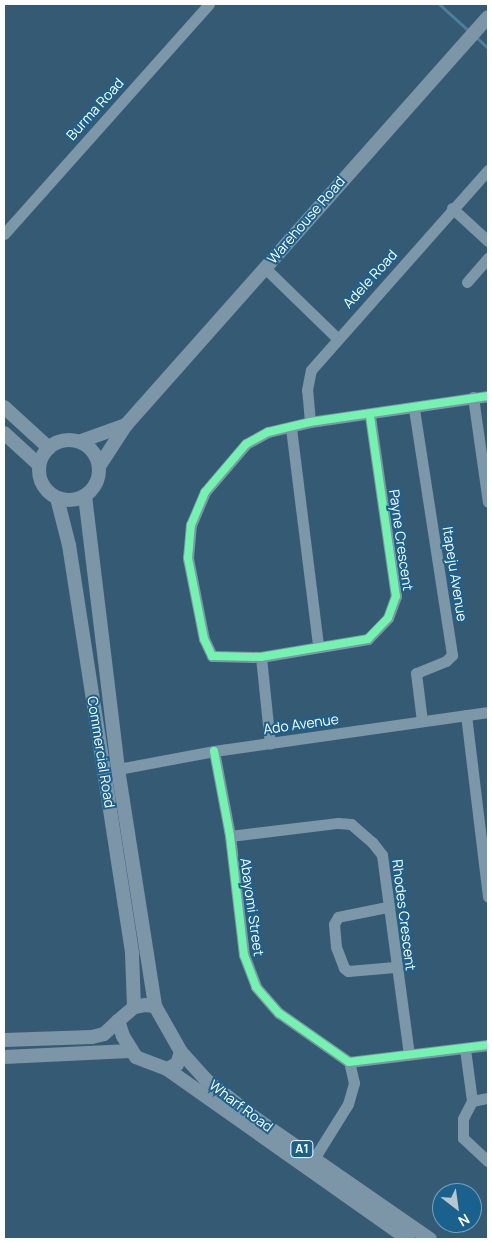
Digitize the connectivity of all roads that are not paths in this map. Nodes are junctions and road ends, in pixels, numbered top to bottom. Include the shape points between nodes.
1 (209, 4) edge
2 (488, 17) edge
3 (488, 170) edge
4 (452, 208) junction
5 (4, 234) edge
6 (488, 241) edge
7 (488, 258) edge
8 (265, 268) junction
9 (467, 282) dead end
10 (337, 338) junction
11 (488, 396) edge
12 (473, 397) junction
13 (4, 407) edge
14 (414, 409) junction
15 (370, 416) junction
16 (310, 422) junction
17 (126, 425) junction
18 (291, 428) junction
19 (4, 433) edge
20 (82, 440) junction
21 (49, 448) junction
22 (39, 465) junction
23 (100, 465) junction
24 (486, 467) edge
25 (85, 496) junction
26 (56, 498) junction
27 (488, 502) edge
28 (318, 646) junction
29 (261, 657) junction
30 (488, 712) edge
31 (466, 715) junction
32 (422, 722) junction
33 (270, 744) junction
34 (214, 750) junction
35 (118, 769) junction
36 (483, 807) edge
37 (230, 836) junction
38 (488, 897) edge
39 (387, 907) junction
40 (395, 968) junction
41 (155, 1006) junction
42 (134, 1007) junction
43 (118, 1021) junction
44 (4, 1040) edge
45 (488, 1045) edge
46 (465, 1049) junction
47 (130, 1051) junction
48 (181, 1052) junction
49 (409, 1054) junction
50 (4, 1057) edge
51 (349, 1062) junction
52 (167, 1069) junction
53 (488, 1098) edge
54 (472, 1101) junction
55 (315, 1157) junction
56 (488, 1161) edge
57 (408, 1239) edge
58 (430, 1239) edge

1 - 5 street, Burma Road
2 - 8 main road, Warehouse Road
3 - 4 street, Adele Road
4 - 6 street
4 - 10 street, Adele Road
7 - 9 street
8 - 10 street
8 - 17 main road, Warehouse Road
10 - 16 street, Adele Road via 307,381
11 - 12 street
12 - 14 street
12 - 24 street
13 - 21 main road
14 - 15 street
14 - 32 street, Itapeju Avenue via 452,655 416,673
15 - 16 street
15 - 28 street, Payne Crescent via 396,603 368,639
16 - 18 street
17 - 20 main road, Warehouse Road
17 - 23 main road, Warehouse Road
18 - 28 street
18 - 29 street, Payne Crescent via 268,432 246,444 205,492 191,525 188,558 207,652 219,657
19 - 22 main road
20 - 21 main road via 68,440
20 - 23 main road via 94,452
21 - 22 main road
22 - 26 main road via 42,484
23 - 25 main road via 98,482
24 - 27 street
25 - 26 main road via 66,500
25 - 35 main road, Commercial Road
26 - 42 main road, Commercial Road via 69,545 132,954
28 - 29 street, Payne Crescent
29 - 33 street
30 - 31 street, Ado Avenue
31 - 32 street, Ado Avenue
31 - 36 street
32 - 33 street, Ado Avenue
33 - 34 street, Ado Avenue
34 - 35 street, Ado Avenue
34 - 37 street, Abayomi Street
35 - 41 main road, Commercial Road
36 - 38 street
37 - 39 street, Rhodes Crescent via 351,824 382,855
37 - 51 street, Abayomi Street via 244,955 256,987 279,1013
39 - 40 street, Rhodes Crescent
39 - 40 street via 344,912 334,924 336,947 348,971
40 - 49 street, Rhodes Crescent
41 - 42 main road
41 - 48 main road, Wharf Road
42 - 43 main road
43 - 44 main road via 104,1034 92,1037
43 - 47 main road
45 - 46 street
46 - 49 street
46 - 54 street
47 - 50 main road
47 - 52 main road, Wharf Road
48 - 52 main road via 177,1064
48 - 55 main road, Wharf Road / A1 via 212,1085
49 - 51 street
51 - 55 street via 354,1083 348,1104
52 - 57 main road, Wharf Road / A1
53 - 54 street
54 - 56 street via 464,1119 463,1138
55 - 58 main road, Wharf Road / A1

